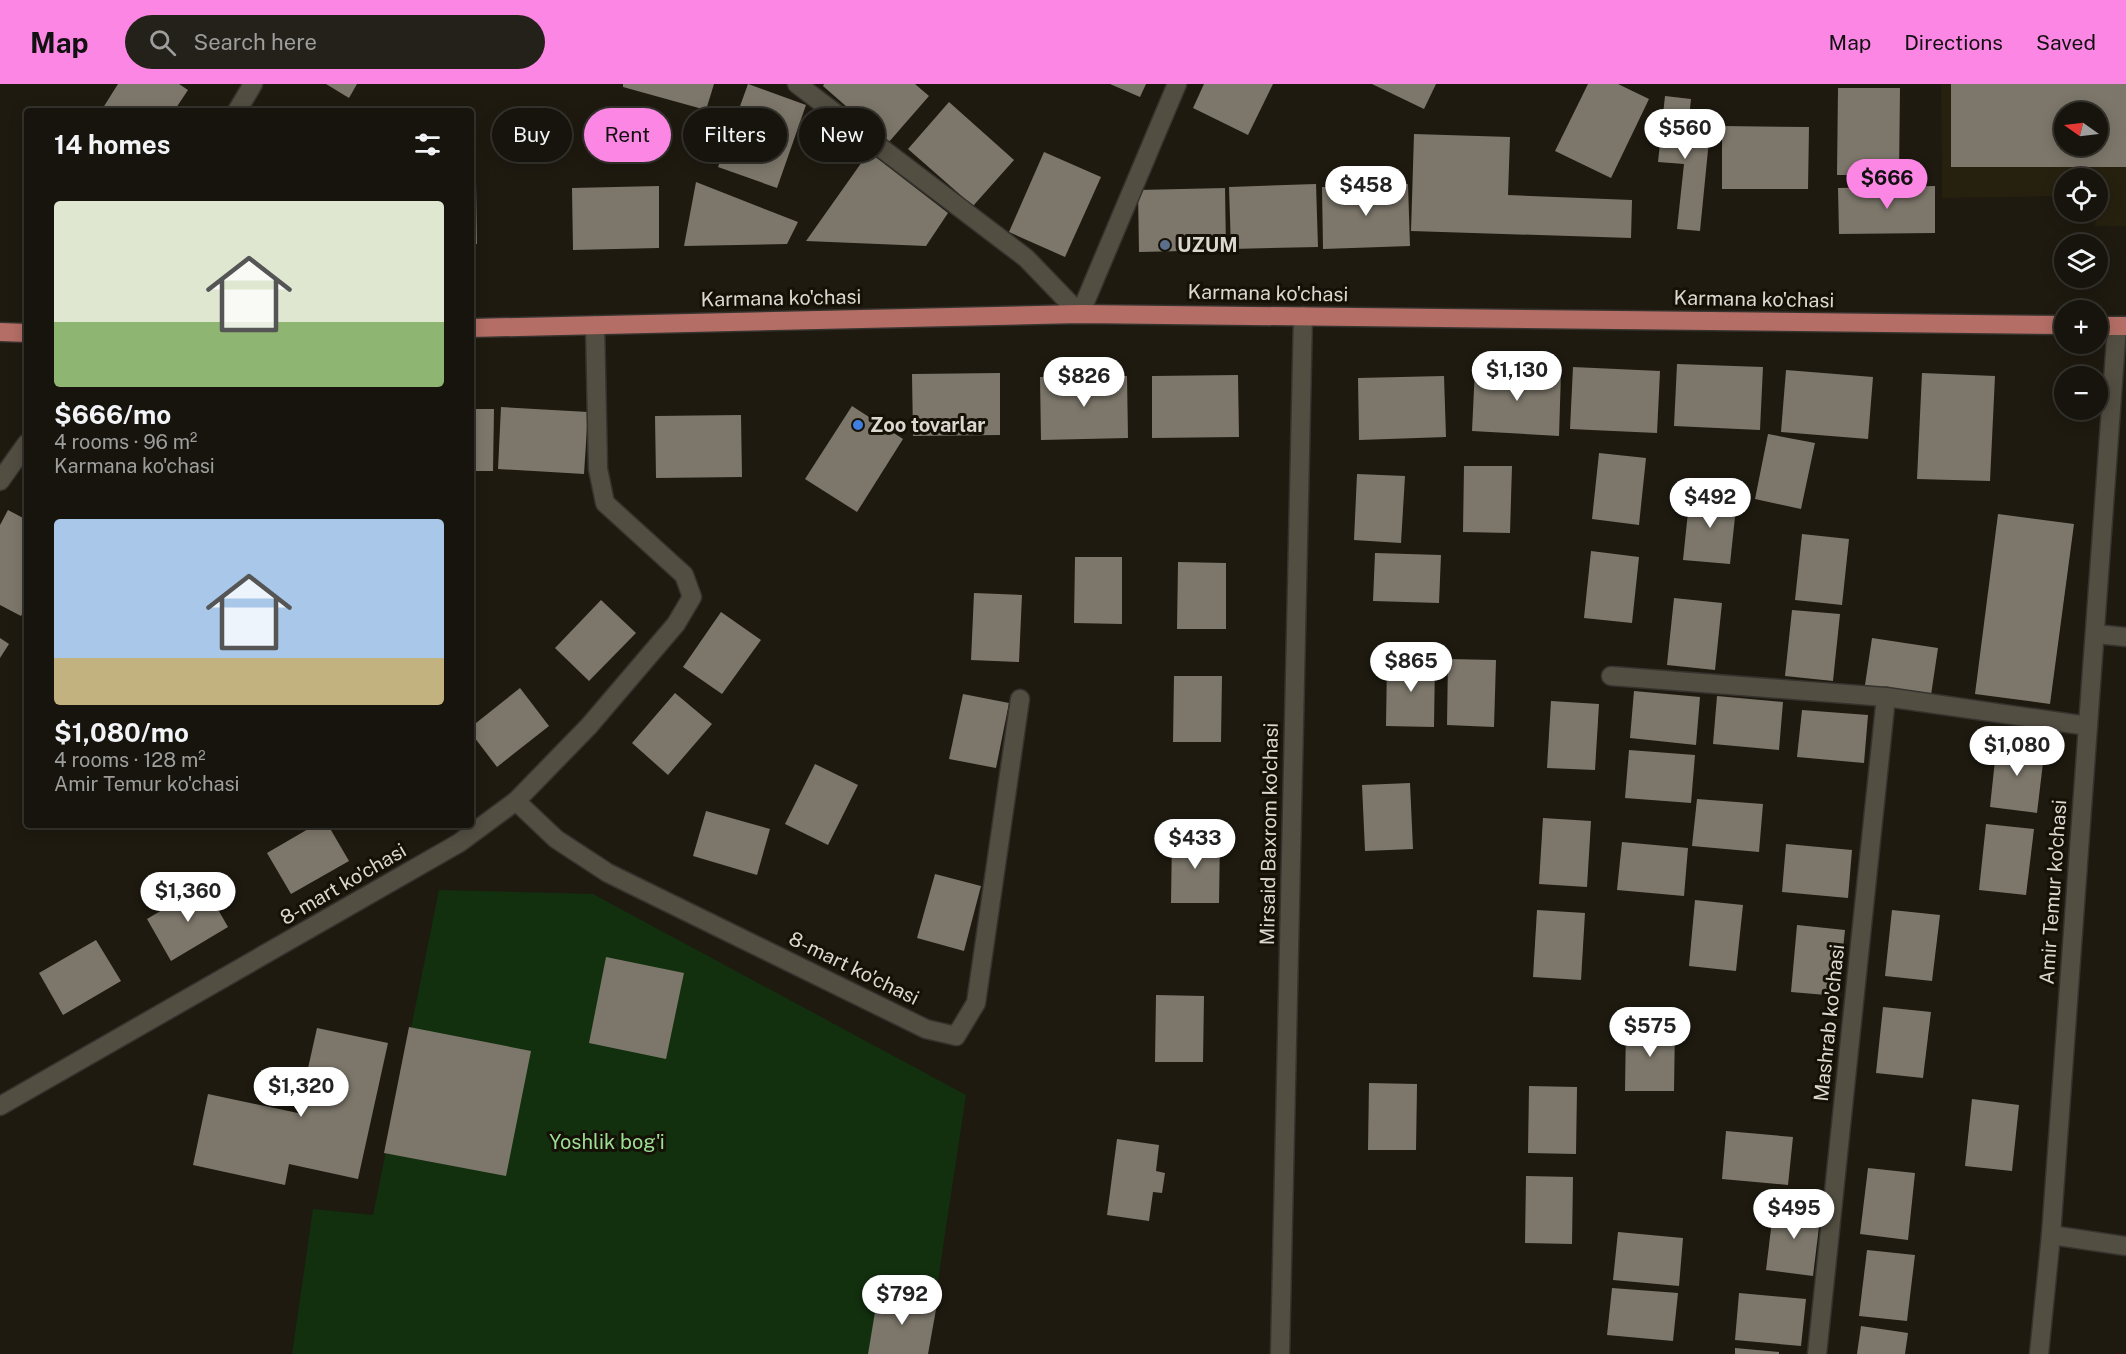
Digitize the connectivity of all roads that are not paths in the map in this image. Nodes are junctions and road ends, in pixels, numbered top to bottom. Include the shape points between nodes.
1 (253, 84) edge
2 (797, 84) edge
3 (1177, 84) edge
4 (239, 108) edge
5 (1080, 314) junction
6 (1302, 316) junction
7 (595, 325) junction
8 (2054, 325) edge
9 (2122, 326) edge
10 (474, 328) edge
11 (0, 332) edge
12 (24, 333) edge
13 (24, 447) edge
14 (0, 482) edge
15 (2096, 634) junction
16 (2126, 637) edge
17 (1611, 676) dead end
18 (1886, 698) junction
19 (1020, 699) dead end
20 (2088, 726) junction
21 (516, 801) junction
22 (0, 1106) edge
23 (2051, 1235) junction
24 (2126, 1246) edge
25 (1280, 1354) edge
26 (1817, 1354) edge
27 (2038, 1354) edge

1 - 4 street
2 - 5 street via 1026,258
3 - 5 street
5 - 6 main road, Karmana ko'chasi
5 - 7 main road, Karmana ko'chasi
6 - 8 main road, Karmana ko'chasi
6 - 25 street, Mirsaid Baxrom ko'chasi
7 - 10 main road, Karmana ko'chasi
7 - 21 street, 8-mart ko'chasi via 598,469 604,503 684,575 692,597 676,624 589,726
9 - 15 street, Amir Temur ko'chasi
11 - 12 main road
13 - 14 street
15 - 16 street
15 - 20 street, Amir Temur ko'chasi
17 - 18 street
18 - 20 street
18 - 26 street, Mashrab ko'chasi
19 - 21 street, 8-mart ko'chasi via 976,1003 956,1036 926,1029 608,873 556,839
20 - 23 street, Amir Temur ko'chasi
21 - 22 street, 8-mart ko'chasi via 459,843
23 - 24 street
23 - 27 street, Amir Temur ko'chasi

